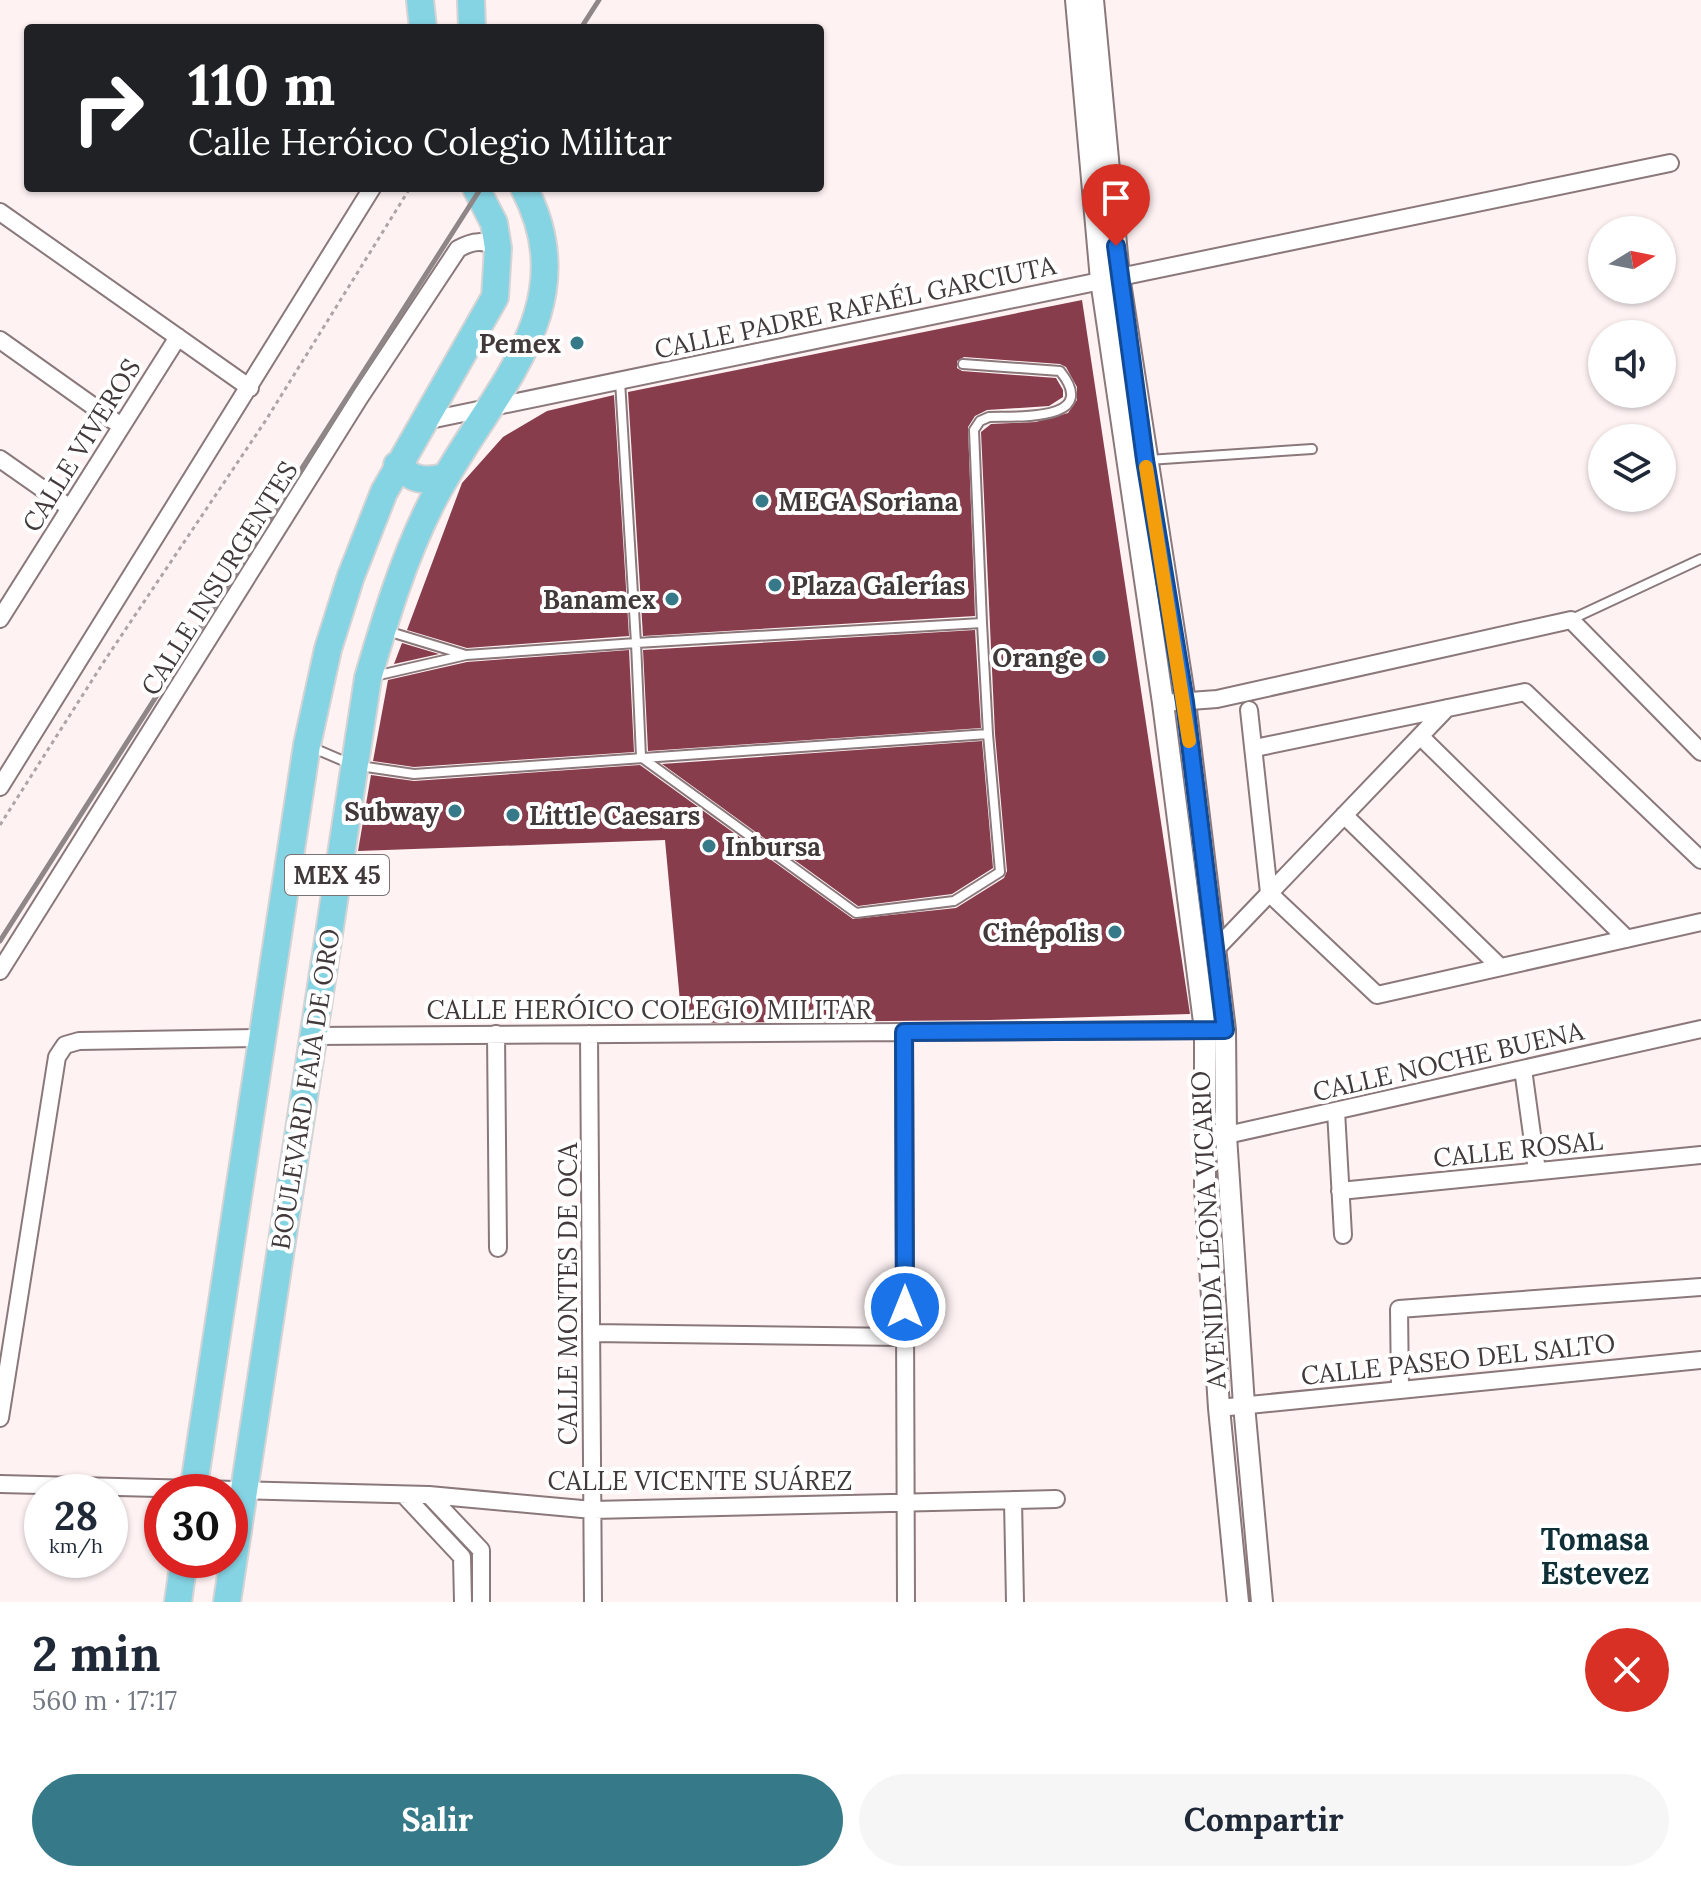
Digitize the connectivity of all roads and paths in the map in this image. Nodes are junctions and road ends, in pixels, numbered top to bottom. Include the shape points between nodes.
1 (420, 0) edge
2 (471, 0) edge
3 (1076, 0) edge
4 (1093, 0) edge
5 (423, 24) edge
6 (472, 24) edge
7 (1670, 163) dead end
8 (370, 192) edge
9 (408, 192) edge
10 (526, 192) edge
11 (485, 193) edge
12 (0, 212) edge
13 (498, 248) junction
14 (1110, 278) junction
15 (178, 337) junction
16 (0, 340) edge
17 (963, 364) dead end
18 (620, 380) junction
19 (250, 388) junction
20 (488, 407) junction
21 (425, 421) junction
22 (121, 426) junction
23 (1312, 449) dead end
24 (0, 459) edge
25 (1136, 461) junction
26 (397, 465) junction
27 (444, 477) junction
28 (70, 508) junction
29 (1701, 559) edge
30 (0, 584) edge
31 (16, 595) junction
32 (0, 619) edge
33 (1571, 620) junction
34 (982, 623) junction
35 (382, 629) junction
36 (636, 643) junction
37 (466, 655) junction
38 (368, 678) junction
39 (1185, 702) junction
40 (1163, 703) junction
41 (1447, 708) junction
42 (1249, 710) dead end
43 (988, 734) junction
44 (1420, 736) junction
45 (307, 745) junction
46 (1255, 748) junction
47 (1701, 752) edge
48 (641, 757) junction
49 (353, 765) junction
50 (0, 787) edge
51 (1344, 815) junction
52 (0, 825) edge
53 (1701, 860) edge
54 (1269, 893) junction
55 (1701, 922) edge
56 (1627, 939) junction
57 (1215, 950) junction
58 (1500, 967) junction
59 (0, 971) edge
60 (1701, 1029) edge
61 (1215, 1030) junction
62 (904, 1032) junction
63 (496, 1034) junction
64 (589, 1034) junction
65 (313, 1036) junction
66 (262, 1038) junction
67 (1523, 1069) junction
68 (1336, 1111) junction
69 (1226, 1136) junction
70 (1205, 1140) junction
71 (1701, 1155) edge
72 (1537, 1171) junction
73 (1340, 1191) junction
74 (1343, 1235) dead end
75 (498, 1248) dead end
76 (1701, 1287) edge
77 (591, 1333) junction
78 (905, 1337) junction
79 (1701, 1360) edge
80 (1400, 1389) junction
81 (1244, 1405) junction
82 (1219, 1408) junction
83 (0, 1418) edge
84 (196, 1474) edge
85 (245, 1474) edge
86 (0, 1484) edge
87 (144, 1488) edge
88 (248, 1489) edge
89 (404, 1495) junction
90 (429, 1495) junction
91 (1252, 1497) junction
92 (1056, 1499) dead end
93 (1228, 1499) junction
94 (1013, 1500) junction
95 (906, 1503) junction
96 (593, 1510) junction
97 (181, 1578) edge
98 (230, 1578) edge
99 (178, 1602) edge
100 (227, 1602) edge
101 (463, 1602) edge
102 (481, 1602) edge
103 (593, 1602) edge
104 (906, 1602) edge
105 (1015, 1602) edge
106 (1238, 1602) edge
107 (1262, 1602) edge

1 - 5 main road
2 - 6 main road
3 - 14 street, AVENIDA LEONA VICARIO
4 - 14 street, AVENIDA LEONA VICARIO
7 - 14 street, CALLE PADRE RAFAÉL GARCIUTA
8 - 19 street
9 - 52 path via 266,420
10 - 20 main road, BOULEVARD FAJA DE ORO / MEX 45 via 545,243 541,312
11 - 13 main road, BOULEVARD FAJA DE ORO / MEX 45
12 - 15 street
13 - 21 main road, BOULEVARD FAJA DE ORO / MEX 45 via 495,297
13 - 59 street, CALLE INSURGENTES via 486,241 458,249
14 - 18 street, CALLE PADRE RAFAÉL GARCIUTA
14 - 25 street, AVENIDA LEONA VICARIO
15 - 19 street
15 - 22 street, CALLE VIVEROS
16 - 22 street
17 - 34 lane via 1060,371 1071,392 1070,402 1050,414 989,417 974,430
18 - 20 street, CALLE PADRE RAFAÉL GARCIUTA
18 - 36 lane
19 - 50 street
20 - 21 street, CALLE PADRE RAFAÉL GARCIUTA
20 - 27 main road, BOULEVARD FAJA DE ORO / MEX 45
21 - 26 main road, BOULEVARD FAJA DE ORO / MEX 45
22 - 28 street, CALLE VIVEROS
23 - 25 lane
24 - 28 street
25 - 39 street, AVENIDA LEONA VICARIO
25 - 40 street, AVENIDA LEONA VICARIO
26 - 27 main road via 408,476 427,481
26 - 45 main road, BOULEVARD FAJA DE ORO / MEX 45 via 351,576
27 - 35 main road, BOULEVARD FAJA DE ORO / MEX 45
28 - 31 street, CALLE VIVEROS
29 - 33 lane
30 - 31 street
31 - 32 street, CALLE VIVEROS
33 - 39 street
33 - 47 street
34 - 36 lane
34 - 43 lane
35 - 37 lane
35 - 38 main road, BOULEVARD FAJA DE ORO / MEX 45
36 - 37 lane
36 - 48 lane
37 - 38 lane
38 - 49 main road, BOULEVARD FAJA DE ORO / MEX 45
39 - 40 street
39 - 57 street, AVENIDA LEONA VICARIO
40 - 61 street, AVENIDA LEONA VICARIO
41 - 44 street
41 - 46 street
41 - 53 street via 1525,692
42 - 46 street
43 - 48 lane
43 - 48 lane via 1000,872 954,901 856,913
44 - 51 street
44 - 56 street
45 - 49 lane
45 - 66 main road, BOULEVARD FAJA DE ORO / MEX 45
46 - 54 street
48 - 49 lane via 414,774
49 - 65 main road, BOULEVARD FAJA DE ORO / MEX 45
51 - 54 street
51 - 58 street
54 - 57 street
54 - 58 street via 1377,995
55 - 56 street
56 - 58 street
57 - 61 street, AVENIDA LEONA VICARIO
60 - 67 street, CALLE NOCHE BUENA
61 - 62 street, CALLE HERÓICO COLEGIO MILITAR
61 - 69 street, AVENIDA LEONA VICARIO
61 - 70 street, AVENIDA LEONA VICARIO
62 - 64 street, CALLE HERÓICO COLEGIO MILITAR
62 - 78 street
63 - 64 street, CALLE HERÓICO COLEGIO MILITAR
63 - 65 street, CALLE HERÓICO COLEGIO MILITAR
63 - 75 street
64 - 77 street, CALLE MONTES DE OCA
65 - 85 main road, BOULEVARD FAJA DE ORO / MEX 45
66 - 83 street via 65,1045 57,1057
66 - 84 main road, BOULEVARD FAJA DE ORO / MEX 45
67 - 68 street, CALLE NOCHE BUENA
67 - 72 street
68 - 69 street, CALLE NOCHE BUENA
68 - 73 street
69 - 70 street, CALLE NOCHE BUENA
69 - 81 street, AVENIDA LEONA VICARIO
70 - 82 street, AVENIDA LEONA VICARIO
71 - 72 street, CALLE ROSAL
72 - 73 street, CALLE ROSAL
73 - 74 street
76 - 80 street via 1399,1309
77 - 78 street
77 - 96 street, CALLE MONTES DE OCA
78 - 95 street
79 - 80 street, CALLE PASEO DEL SALTO
80 - 81 street, CALLE PASEO DEL SALTO
81 - 82 street, CALLE PASEO DEL SALTO
81 - 91 street, AVENIDA LEONA VICARIO
82 - 93 street, AVENIDA LEONA VICARIO
86 - 87 street, CALLE VICENTE SUÁREZ
88 - 89 street, CALLE VICENTE SUÁREZ
89 - 90 street, CALLE VICENTE SUÁREZ
89 - 101 street via 462,1557
90 - 96 street, CALLE VICENTE SUÁREZ
90 - 102 street via 481,1550
91 - 93 street
91 - 107 street, AVENIDA LEONA VICARIO
92 - 94 street, CALLE VICENTE SUÁREZ
93 - 106 street, AVENIDA LEONA VICARIO
94 - 95 street, CALLE VICENTE SUÁREZ
94 - 105 street
95 - 96 street, CALLE VICENTE SUÁREZ
95 - 104 street
96 - 103 street, CALLE MONTES DE OCA
97 - 99 main road
98 - 100 main road, BOULEVARD FAJA DE ORO / MEX 45

